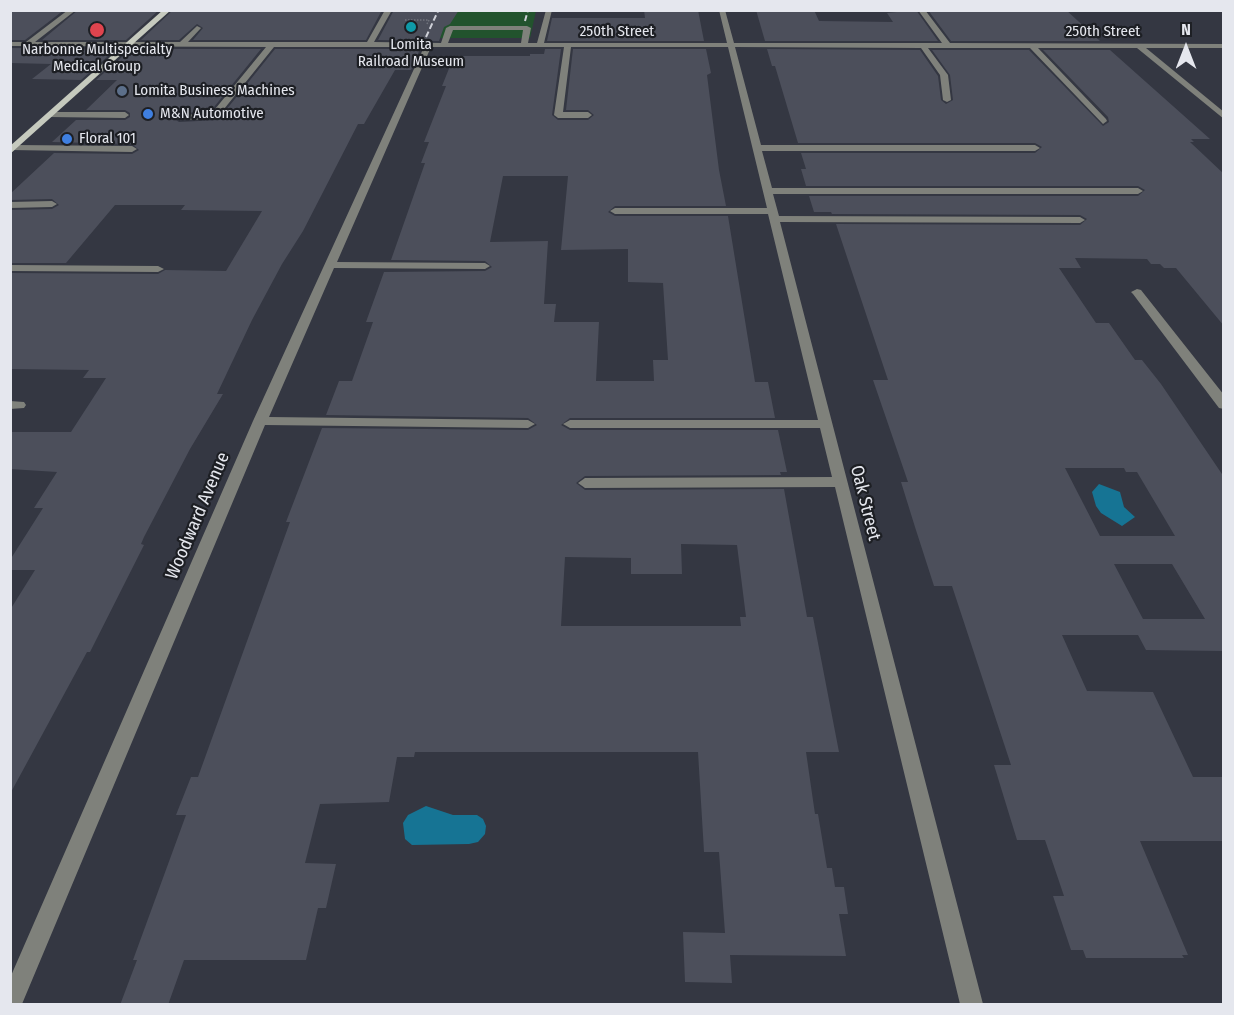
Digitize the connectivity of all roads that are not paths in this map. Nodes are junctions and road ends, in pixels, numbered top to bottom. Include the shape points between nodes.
1 (73, 10) edge
2 (168, 10) edge
3 (389, 10) edge
4 (549, 10) edge
5 (722, 10) edge
6 (921, 10) edge
7 (197, 28) dead end
8 (10, 44) edge
9 (28, 44) junction
10 (131, 45) junction
11 (181, 45) junction
12 (271, 45) junction
13 (369, 45) junction
14 (436, 45) junction
15 (524, 45) junction
16 (540, 45) junction
17 (568, 45) junction
18 (730, 45) junction
19 (923, 46) junction
20 (948, 46) junction
21 (1032, 46) junction
22 (1139, 46) junction
23 (1224, 46) edge
24 (947, 100) dead end
25 (52, 115) junction
26 (125, 115) dead end
27 (588, 115) dead end
28 (179, 117) dead end
29 (1224, 117) edge
30 (1103, 121) dead end
31 (756, 148) junction
32 (1035, 148) dead end
33 (132, 149) dead end
34 (12, 150) edge
35 (767, 191) junction
36 (1138, 191) dead end
37 (52, 204) dead end
38 (10, 205) edge
39 (615, 211) dead end
40 (773, 215) junction
41 (1080, 220) dead end
42 (332, 265) junction
43 (485, 266) dead end
44 (10, 268) edge
45 (158, 269) dead end
46 (1137, 292) dead end
47 (1224, 405) edge
48 (260, 421) junction
49 (528, 424) dead end
50 (570, 424) dead end
51 (825, 424) junction
52 (840, 482) junction
53 (585, 483) dead end
54 (11, 1005) edge
55 (972, 1005) edge

1 - 9 street
2 - 10 main road
3 - 13 street
4 - 16 street
5 - 18 street, Oak Street
6 - 20 street
7 - 11 street
8 - 9 street, 250th Street
9 - 10 street, 250th Street
10 - 11 street, 250th Street
10 - 25 main road
11 - 12 street, 250th Street
12 - 13 street, 250th Street
12 - 28 street via 213,117
13 - 14 street, 250th Street
14 - 15 street, 250th Street
14 - 15 street via 450,28 527,28
14 - 42 street, Woodward Avenue
15 - 16 street, 250th Street
16 - 17 street, 250th Street
17 - 18 street, 250th Street
17 - 27 street via 558,115
18 - 19 street, 250th Street
18 - 31 street, Oak Street
19 - 20 street, 250th Street
19 - 24 street via 944,75
20 - 21 street, 250th Street
21 - 22 street, 250th Street
21 - 30 street
22 - 23 street, 250th Street
22 - 29 street
25 - 26 street
25 - 34 main road
31 - 32 street
31 - 35 street, Oak Street
33 - 34 street
35 - 36 street
35 - 40 street, Oak Street
37 - 38 street
39 - 40 street
40 - 41 street
40 - 51 street, Oak Street
42 - 43 street
42 - 48 street, Woodward Avenue
44 - 45 street
46 - 47 street
48 - 49 street
48 - 54 street, Woodward Avenue
50 - 51 street
51 - 52 street, Oak Street
52 - 53 street
52 - 55 street, Oak Street

